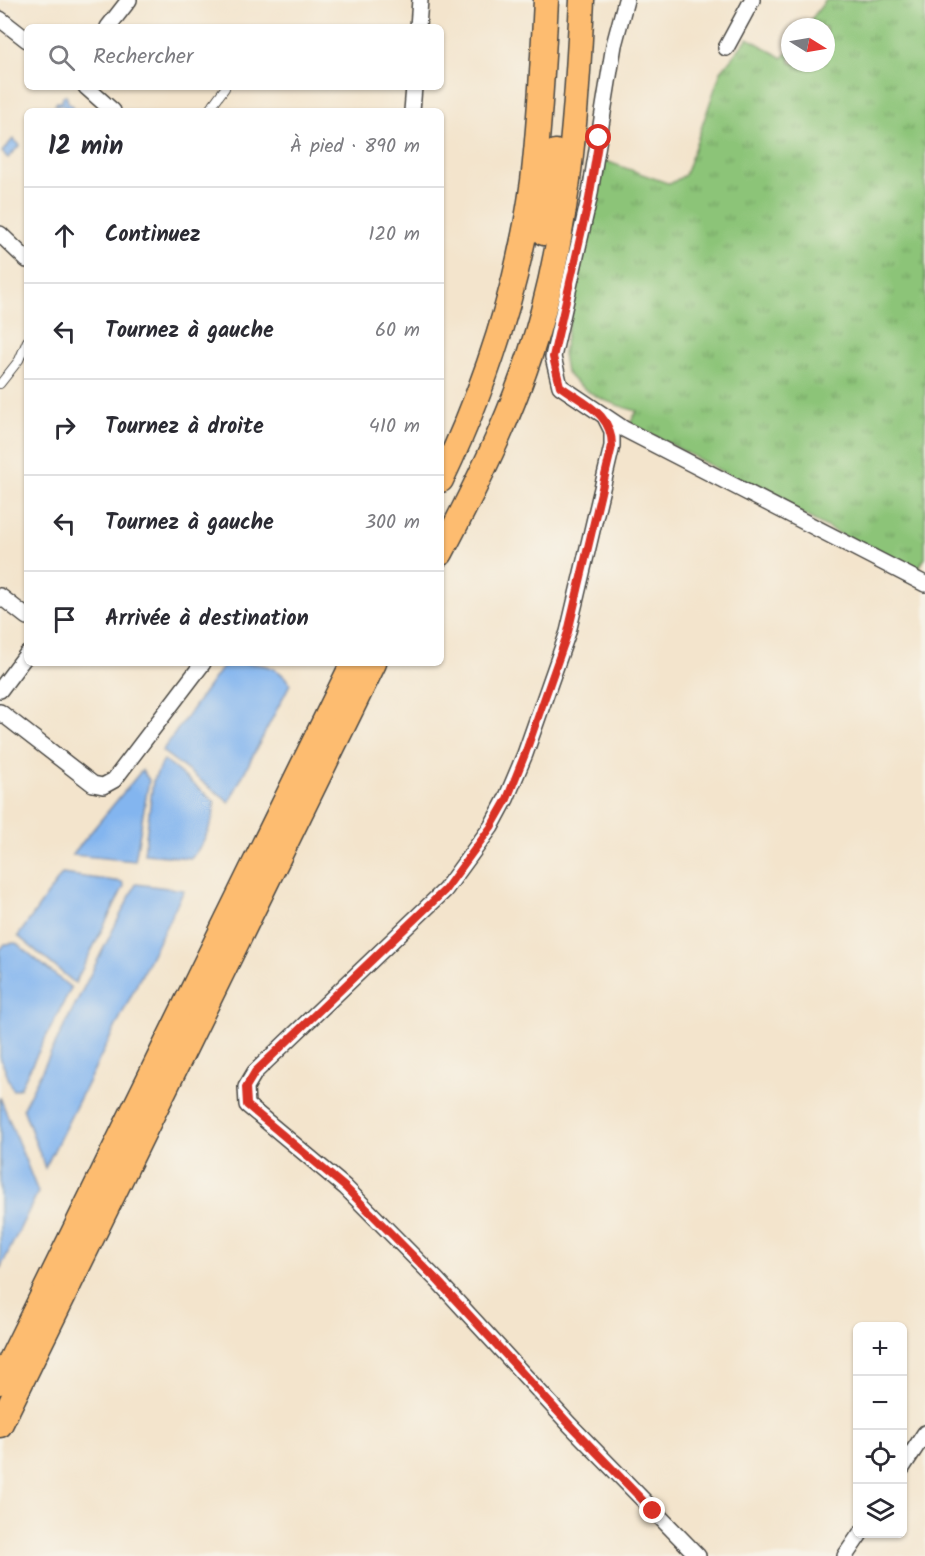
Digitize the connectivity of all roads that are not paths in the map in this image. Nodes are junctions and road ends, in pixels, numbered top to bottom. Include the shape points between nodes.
1 (129, 0) edge
2 (420, 0) edge
3 (536, 0) edge
4 (546, 0) edge
5 (566, 0) edge
6 (582, 0) edge
7 (626, 0) edge
8 (752, 0) edge
9 (0, 19) edge
10 (110, 24) edge
11 (418, 24) edge
12 (24, 38) edge
13 (726, 48) dead end
14 (89, 90) edge
15 (224, 90) edge
16 (414, 90) edge
17 (110, 108) edge
18 (210, 108) edge
19 (412, 108) edge
20 (532, 182) junction
21 (0, 234) edge
22 (24, 257) edge
23 (24, 348) edge
24 (0, 384) edge
25 (606, 419) junction
26 (444, 473) edge
27 (444, 519) edge
28 (444, 547) edge
29 (925, 584) edge
30 (0, 596) edge
31 (24, 614) edge
32 (24, 658) edge
33 (201, 666) edge
34 (367, 666) edge
35 (0, 690) edge
36 (0, 712) edge
37 (0, 1382) edge
38 (0, 1425) edge
39 (925, 1433) edge
40 (907, 1462) edge
41 (857, 1538) edge
42 (698, 1556) edge
43 (845, 1556) edge

1 - 10 street
2 - 11 street
3 - 20 highway
4 - 20 highway
5 - 27 highway via 556,150 532,291 498,397
6 - 28 highway via 567,195 543,312 508,416
7 - 25 street via 614,45 589,199 553,357 560,386
8 - 13 street
9 - 12 street
14 - 17 street
15 - 18 lane
16 - 19 street
20 - 26 highway via 516,272 495,346
21 - 22 street
23 - 24 lane
25 - 29 street
25 - 42 street via 612,431 612,446 568,632 507,799 470,859 445,890 255,1072 246,1087 247,1105 345,1187
30 - 31 street
32 - 35 street
33 - 36 street via 114,780 103,786 93,784
34 - 37 highway
34 - 38 highway
39 - 40 street
41 - 43 street

